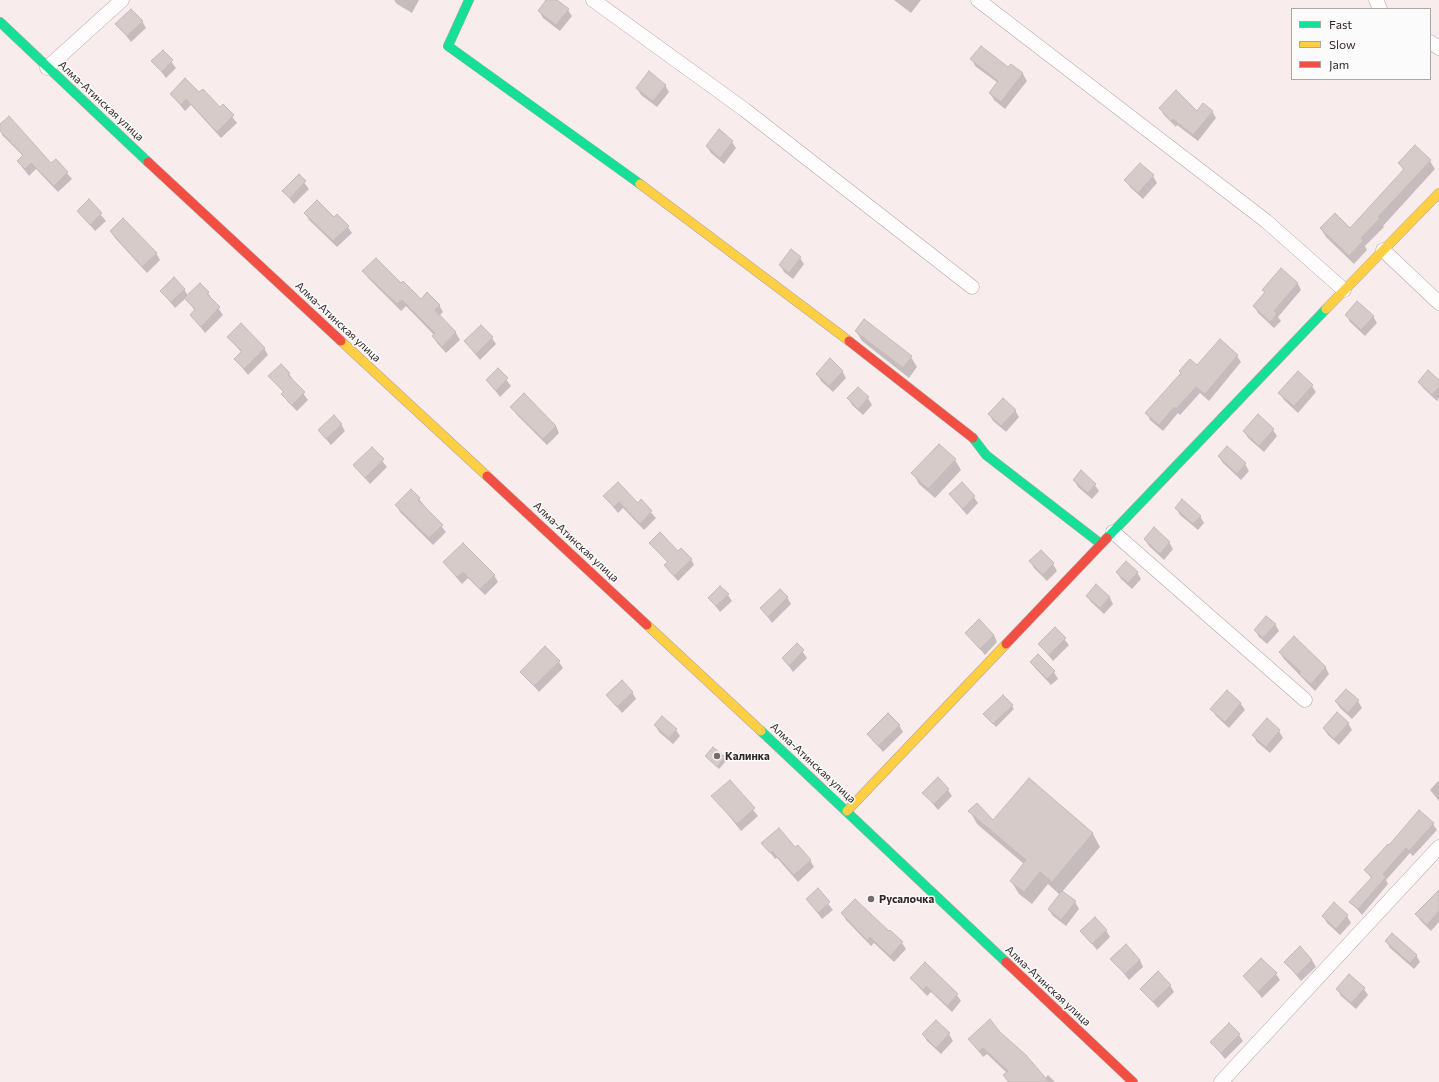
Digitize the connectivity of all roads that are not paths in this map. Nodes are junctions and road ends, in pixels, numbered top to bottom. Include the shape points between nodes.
1 (122, 0) edge
2 (469, 0) edge
3 (592, 0) edge
4 (978, 0) edge
5 (0, 22) edge
6 (47, 68) junction
7 (1439, 193) edge
8 (1383, 250) junction
9 (972, 287) dead end
10 (1344, 290) junction
11 (1439, 303) edge
12 (1113, 532) junction
13 (1101, 544) junction
14 (1305, 700) dead end
15 (846, 810) junction
16 (1439, 847) edge
17 (1133, 1082) edge
18 (1221, 1082) edge

1 - 6 street
2 - 13 main road via 448,46 685,217 821,320 970,434 986,455
3 - 9 street via 745,110
4 - 10 street via 1266,221
5 - 6 main road, Алма-Атинская улица
6 - 15 main road, Алма-Атинская улица
7 - 8 main road
8 - 10 main road
8 - 11 street
10 - 12 main road
12 - 13 main road
12 - 14 street
13 - 15 main road
15 - 17 main road, Алма-Атинская улица
16 - 18 street

